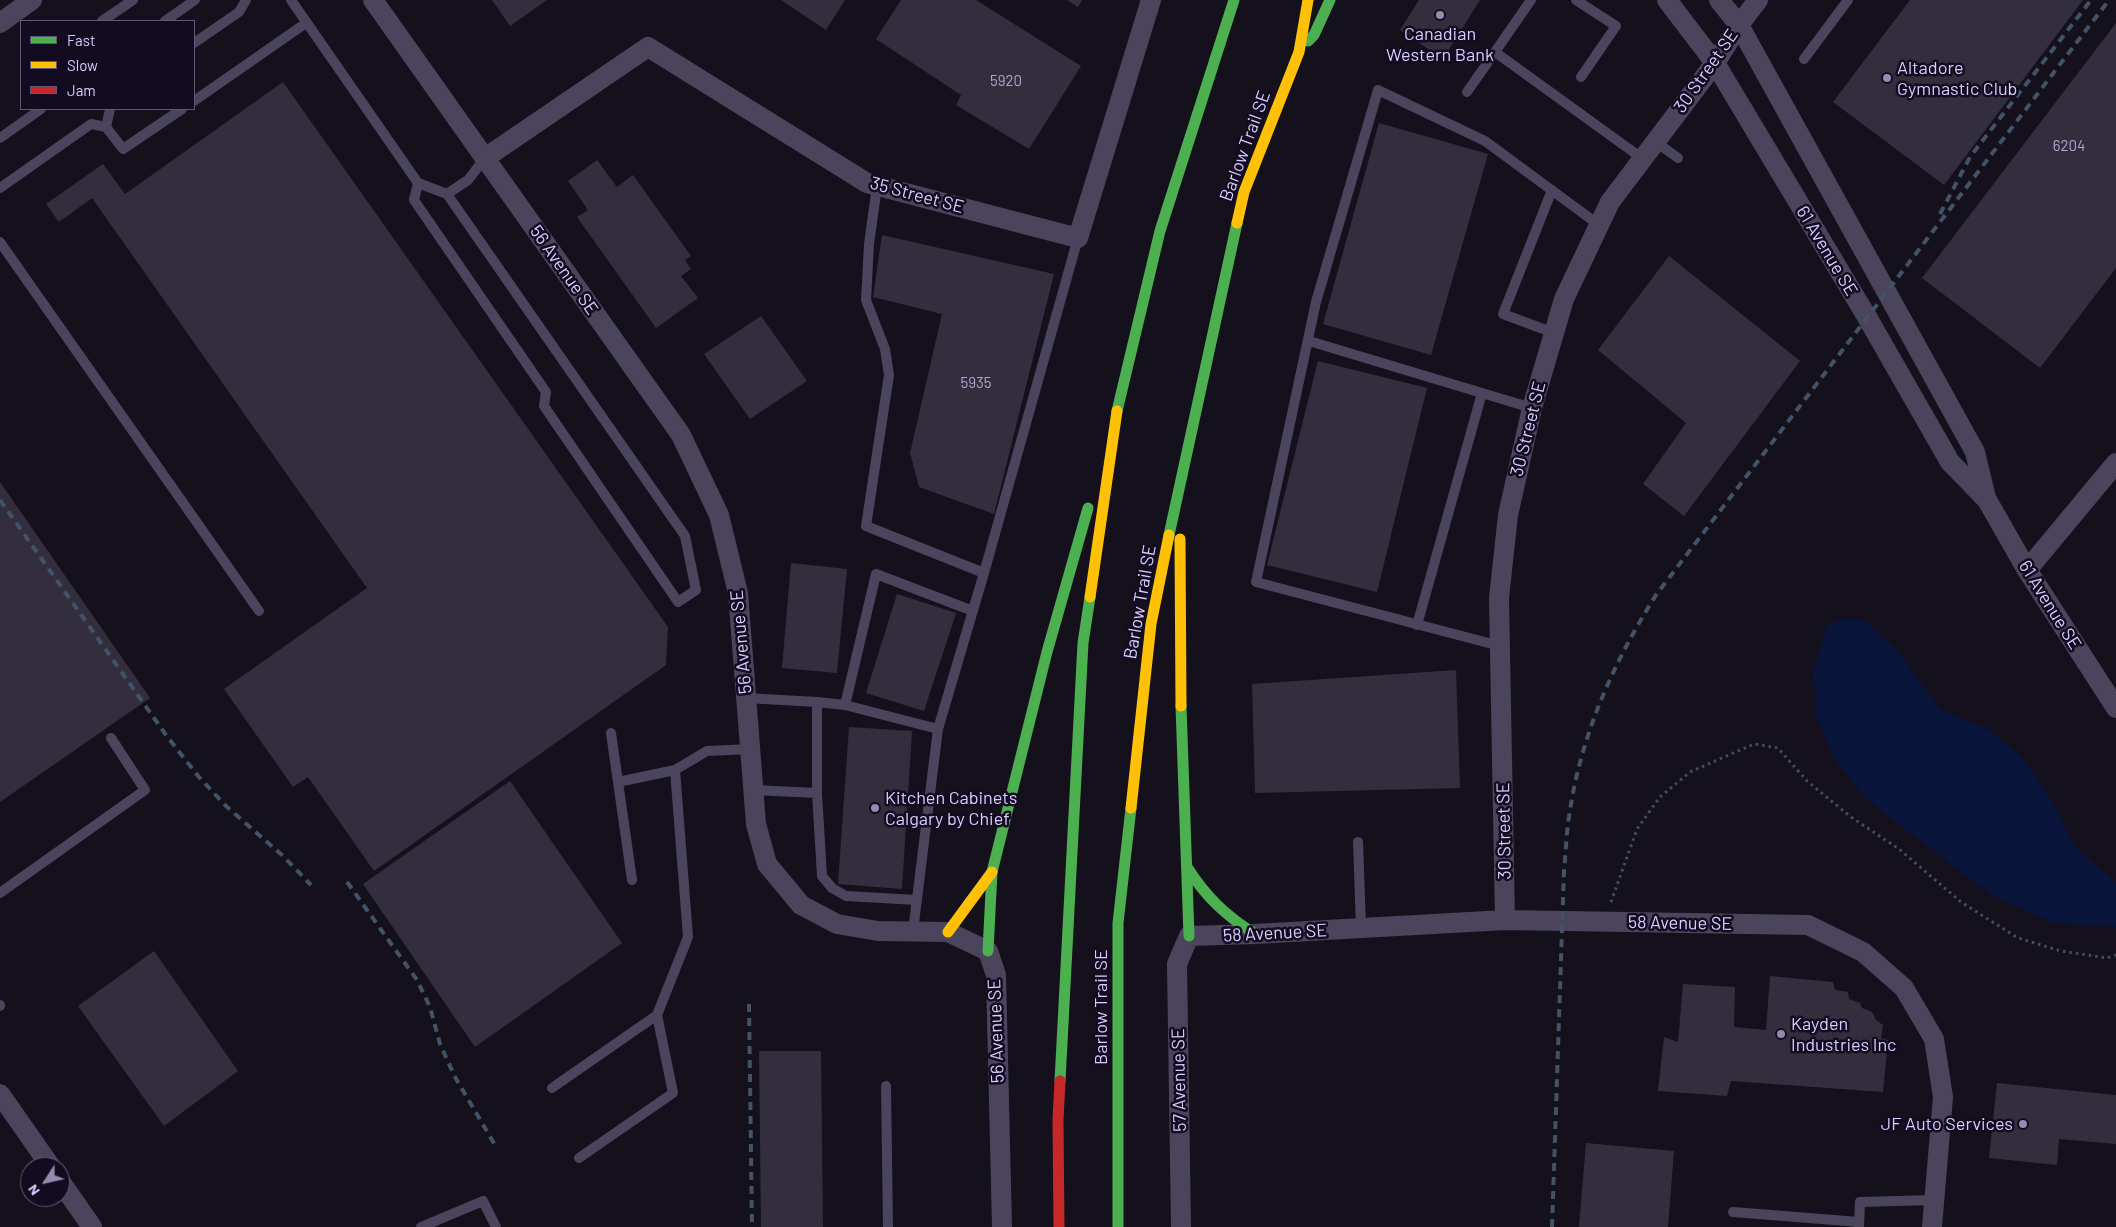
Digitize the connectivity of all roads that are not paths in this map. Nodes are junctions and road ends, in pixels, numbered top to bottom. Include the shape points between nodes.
1 (32, 0) edge
2 (133, 0) edge
3 (195, 0) edge
4 (246, 0) edge
5 (291, 0) edge
6 (373, 0) edge
7 (1151, 0) edge
8 (1234, 0) edge
9 (1308, 0) edge
10 (1330, 0) edge
11 (1531, 0) edge
12 (1667, 0) edge
13 (1719, 0) edge
14 (1758, 0) edge
15 (1848, 0) edge
16 (1578, 1) edge
17 (103, 20) edge
18 (166, 20) edge
19 (0, 23) edge
20 (306, 23) junction
21 (1739, 25) junction
22 (195, 42) edge
23 (1299, 52) junction
24 (1495, 52) junction
25 (1804, 59) dead end
26 (1715, 63) junction
27 (1581, 77) dead end
28 (1467, 92) dead end
29 (195, 99) edge
30 (40, 110) edge
31 (110, 110) edge
32 (181, 110) edge
33 (106, 127) junction
34 (0, 138) edge
35 (1656, 142) junction
36 (484, 158) junction
37 (1678, 158) dead end
38 (1643, 159) junction
39 (418, 183) junction
40 (877, 186) junction
41 (0, 188) edge
42 (1552, 190) junction
43 (447, 194) junction
44 (1599, 225) junction
45 (1078, 238) junction
46 (0, 242) edge
47 (1554, 333) junction
48 (1308, 341) junction
49 (1482, 393) junction
50 (1117, 408) junction
51 (1532, 408) junction
52 (2116, 463) edge
53 (1178, 490) junction
54 (1987, 500) junction
55 (2027, 570) junction
56 (984, 573) junction
57 (259, 611) dead end
58 (973, 611) junction
59 (1417, 625) junction
60 (1500, 646) junction
61 (746, 698) junction
62 (817, 702) junction
63 (845, 705) junction
64 (2116, 708) edge
65 (938, 729) junction
66 (611, 733) dead end
67 (110, 738) dead end
68 (750, 749) junction
69 (675, 770) junction
70 (618, 782) junction
71 (753, 790) junction
72 (818, 793) junction
73 (1358, 842) dead end
74 (1186, 867) junction
75 (992, 872) junction
76 (632, 880) dead end
77 (0, 893) edge
78 (917, 900) junction
79 (1506, 920) junction
80 (1361, 928) junction
81 (914, 931) junction
82 (948, 932) junction
83 (1256, 934) junction
84 (1188, 936) junction
85 (988, 951) junction
86 (657, 1015) junction
87 (886, 1086) dead end
88 (552, 1088) dead end
89 (0, 1094) edge
90 (44, 1157) edge
91 (579, 1158) dead end
92 (70, 1195) edge
93 (1934, 1200) junction
94 (1733, 1212) dead end
95 (1859, 1225) edge
96 (92, 1227) edge
97 (421, 1227) edge
98 (496, 1227) edge
99 (888, 1227) edge
100 (1002, 1227) edge
101 (1059, 1227) edge
102 (1118, 1227) edge
103 (1180, 1227) edge
104 (1932, 1227) edge

1 - 19 street
2 - 17 lane
3 - 18 lane
4 - 22 lane via 239,12
5 - 20 lane
6 - 36 street, 56 Avenue SE
7 - 45 street
8 - 50 main road, Barlow Trail SE via 1160,231
9 - 23 main road, Barlow Trail SE
10 - 23 main road via 1314,35
11 - 24 lane
12 - 26 street, 61 Avenue SE
13 - 21 street, 61 Avenue SE
14 - 21 street, 30 Street SE
15 - 25 lane
16 - 27 lane via 1616,26
20 - 29 lane
20 - 39 lane
21 - 26 street, 30 Street SE
21 - 54 street, 61 Avenue SE via 1974,452
23 - 53 main road, Barlow Trail SE via 1244,192
24 - 28 lane
24 - 38 lane
26 - 35 street, 30 Street SE
26 - 54 street, 61 Avenue SE via 1950,462
30 - 34 lane
31 - 33 lane
32 - 33 lane via 123,149
33 - 41 lane via 91,124
35 - 37 lane
35 - 38 street, 30 Street SE
36 - 40 street, 35 Street SE via 648,47 867,183
36 - 43 lane via 468,180
36 - 61 street, 56 Avenue SE via 681,435 719,515 738,593
38 - 44 street, 30 Street SE via 1610,202
39 - 43 lane
39 - 43 lane via 414,200 546,392 544,406 678,602 696,590 685,536
40 - 45 street, 35 Street SE
40 - 56 lane via 868,244 866,300 884,349 889,375 866,526
42 - 44 lane
42 - 47 lane via 1503,314
42 - 48 lane via 1485,142 1378,90 1316,302
44 - 47 street, 30 Street SE via 1564,299
45 - 56 lane
46 - 57 lane
47 - 51 street, 30 Street SE
48 - 49 lane
48 - 59 lane via 1256,582
49 - 51 lane
49 - 59 lane
50 - 75 main road via 1047,652
50 - 101 main road, Barlow Trail SE via 1083,643 1058,1120
51 - 60 street, 30 Street SE via 1508,515 1499,598
52 - 55 street
53 - 74 main road
53 - 102 main road, Barlow Trail SE via 1151,624 1118,923
54 - 55 street, 61 Avenue SE
55 - 64 street, 61 Avenue SE
56 - 58 lane
58 - 63 lane via 876,574
58 - 65 lane
59 - 60 lane
60 - 79 street, 30 Street SE
61 - 62 lane
61 - 68 street, 56 Avenue SE
62 - 63 lane
62 - 72 lane
63 - 65 lane
65 - 78 lane
66 - 70 lane
67 - 77 lane via 145,790
68 - 69 lane via 707,751
68 - 71 street, 56 Avenue SE
69 - 70 lane
69 - 86 lane via 688,937
70 - 76 lane
71 - 72 lane
71 - 81 street, 56 Avenue SE via 756,824 767,864 801,905 837,924 878,931
72 - 78 lane via 822,876 832,888 846,896
73 - 80 lane
74 - 83 main road via 1197,885 1228,918
74 - 84 main road
75 - 82 main road
75 - 85 main road
78 - 81 lane
79 - 80 street, 58 Avenue SE
79 - 93 street, 58 Avenue SE via 1808,925 1863,952 1904,988 1934,1039 1942,1097
80 - 83 street, 58 Avenue SE
81 - 82 street, 56 Avenue SE
82 - 85 street, 56 Avenue SE
83 - 84 street, 58 Avenue SE
84 - 103 street, 57 Avenue SE via 1177,964
85 - 100 street, 56 Avenue SE via 996,975
86 - 88 lane
86 - 91 lane via 673,1093
87 - 99 lane
89 - 90 street
92 - 96 street
93 - 95 lane via 1860,1202
93 - 104 street, 58 Avenue SE
94 - 95 lane
97 - 98 lane via 483,1201

